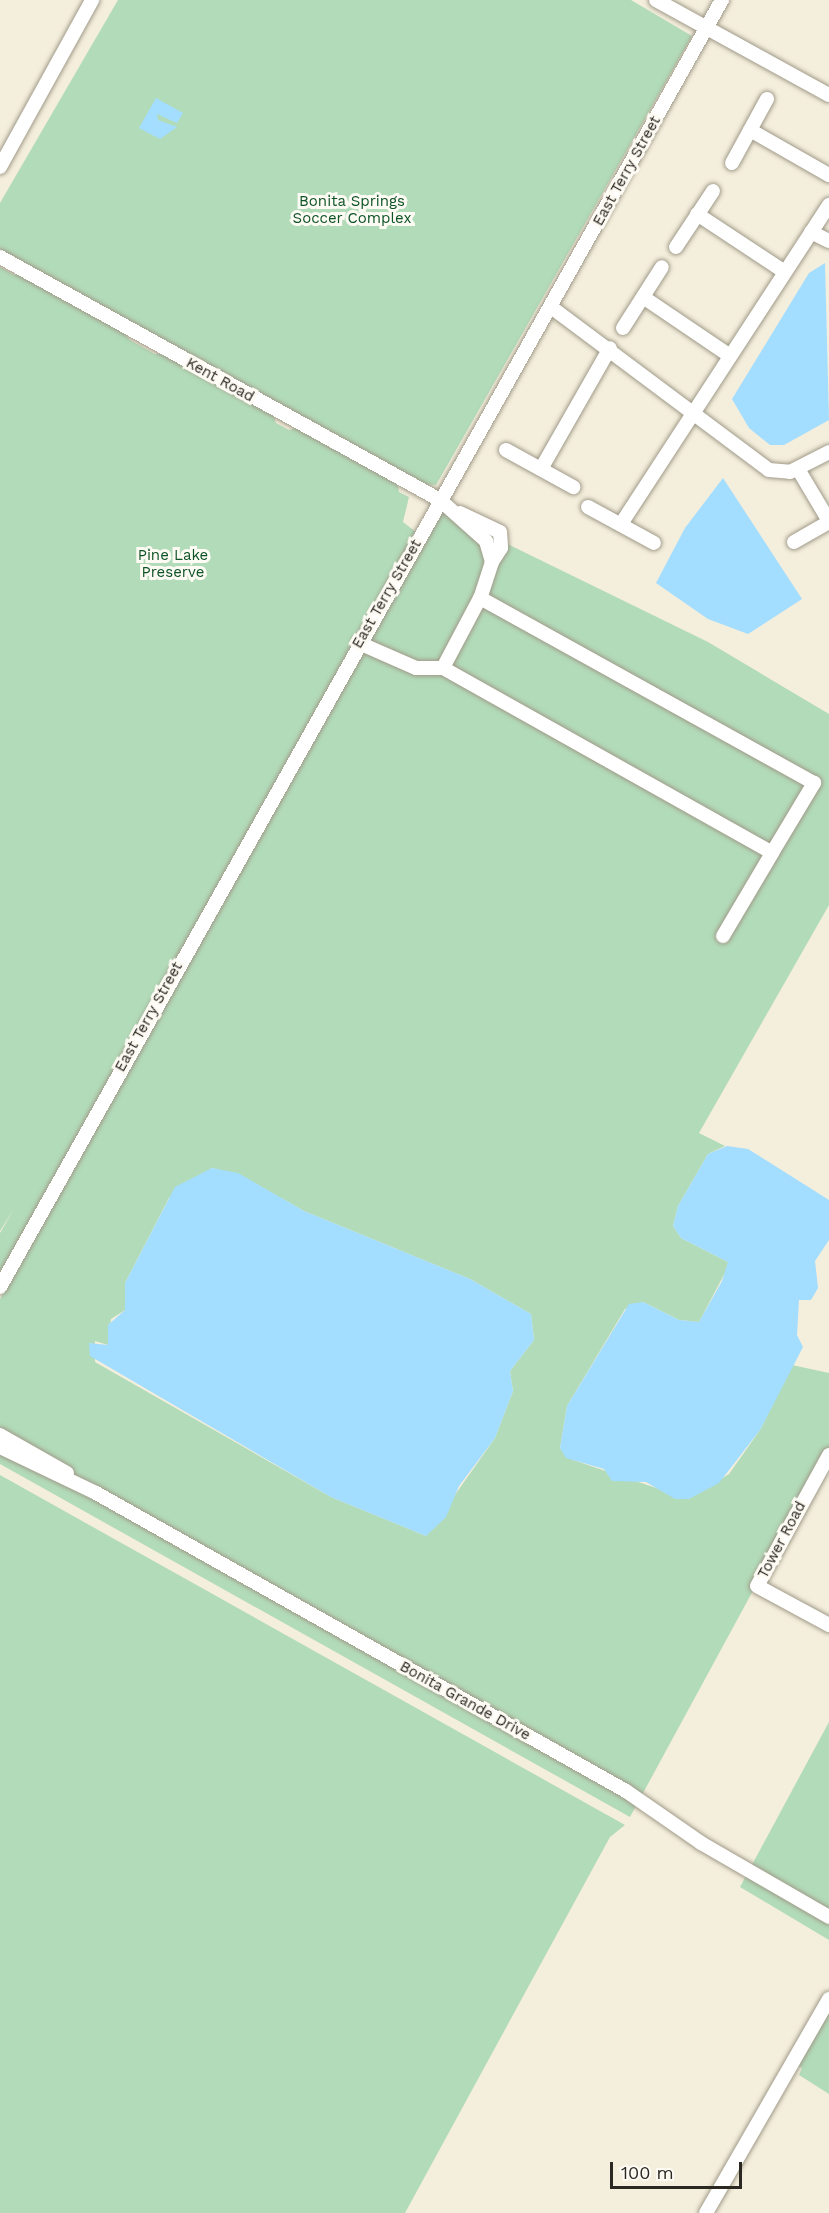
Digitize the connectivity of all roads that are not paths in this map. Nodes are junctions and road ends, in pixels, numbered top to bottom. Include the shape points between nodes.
1 (92, 0) edge
2 (657, 0) edge
3 (722, 0) edge
4 (707, 28) junction
5 (829, 95) edge
6 (767, 99) dead end
7 (750, 130) junction
8 (732, 163) dead end
9 (0, 167) edge
10 (829, 175) edge
11 (713, 191) dead end
12 (829, 205) edge
13 (697, 214) junction
14 (811, 232) junction
15 (829, 241) edge
16 (676, 247) dead end
17 (0, 257) edge
18 (662, 267) dead end
19 (785, 272) junction
20 (643, 297) junction
21 (551, 307) junction
22 (623, 328) dead end
23 (610, 348) junction
24 (730, 356) junction
25 (692, 412) junction
26 (506, 450) dead end
27 (829, 452) edge
28 (541, 469) junction
29 (798, 469) junction
30 (573, 487) dead end
31 (440, 500) junction
32 (588, 507) dead end
33 (829, 521) edge
34 (621, 524) junction
35 (794, 542) dead end
36 (654, 543) dead end
37 (480, 598) junction
38 (359, 643) junction
39 (443, 668) junction
40 (772, 853) junction
41 (723, 936) dead end
42 (55, 1189) junction
43 (0, 1272) edge
44 (0, 1287) edge
45 (0, 1435) edge
46 (0, 1447) edge
47 (829, 1455) edge
48 (96, 1493) junction
49 (829, 1625) edge
50 (829, 1917) edge
51 (829, 1999) edge
52 (705, 2213) edge

1 - 9 street
2 - 4 street
3 - 4 street, East Terry Street
4 - 5 street
4 - 21 street, East Terry Street
6 - 7 street
7 - 8 street
7 - 10 street
11 - 13 street
12 - 14 street
13 - 16 street
13 - 19 street
14 - 15 street
14 - 19 street
17 - 31 street, Kent Road
18 - 20 street
19 - 24 street
20 - 22 street
20 - 24 street
21 - 23 street
21 - 31 street, East Terry Street
23 - 25 street
23 - 28 street
24 - 25 street
25 - 29 street via 759,465 779,472
25 - 34 street
26 - 28 street
27 - 29 street
28 - 30 street
29 - 33 street
31 - 37 street, Kent Road via 460,513 494,552
31 - 38 street, East Terry Street
32 - 34 street
33 - 35 street
34 - 36 street
37 - 39 street
37 - 40 street via 814,783
38 - 39 street via 416,668
38 - 42 street, East Terry Street
39 - 40 street
40 - 41 street
42 - 43 street, East Terry Street
42 - 44 street, East Terry Street
45 - 48 street, Bonita Grande Drive via 53,1462
46 - 48 street, Bonita Grande Drive
47 - 49 street, Tower Road via 757,1586
48 - 50 street, Bonita Grande Drive via 626,1791 702,1843
51 - 52 street

